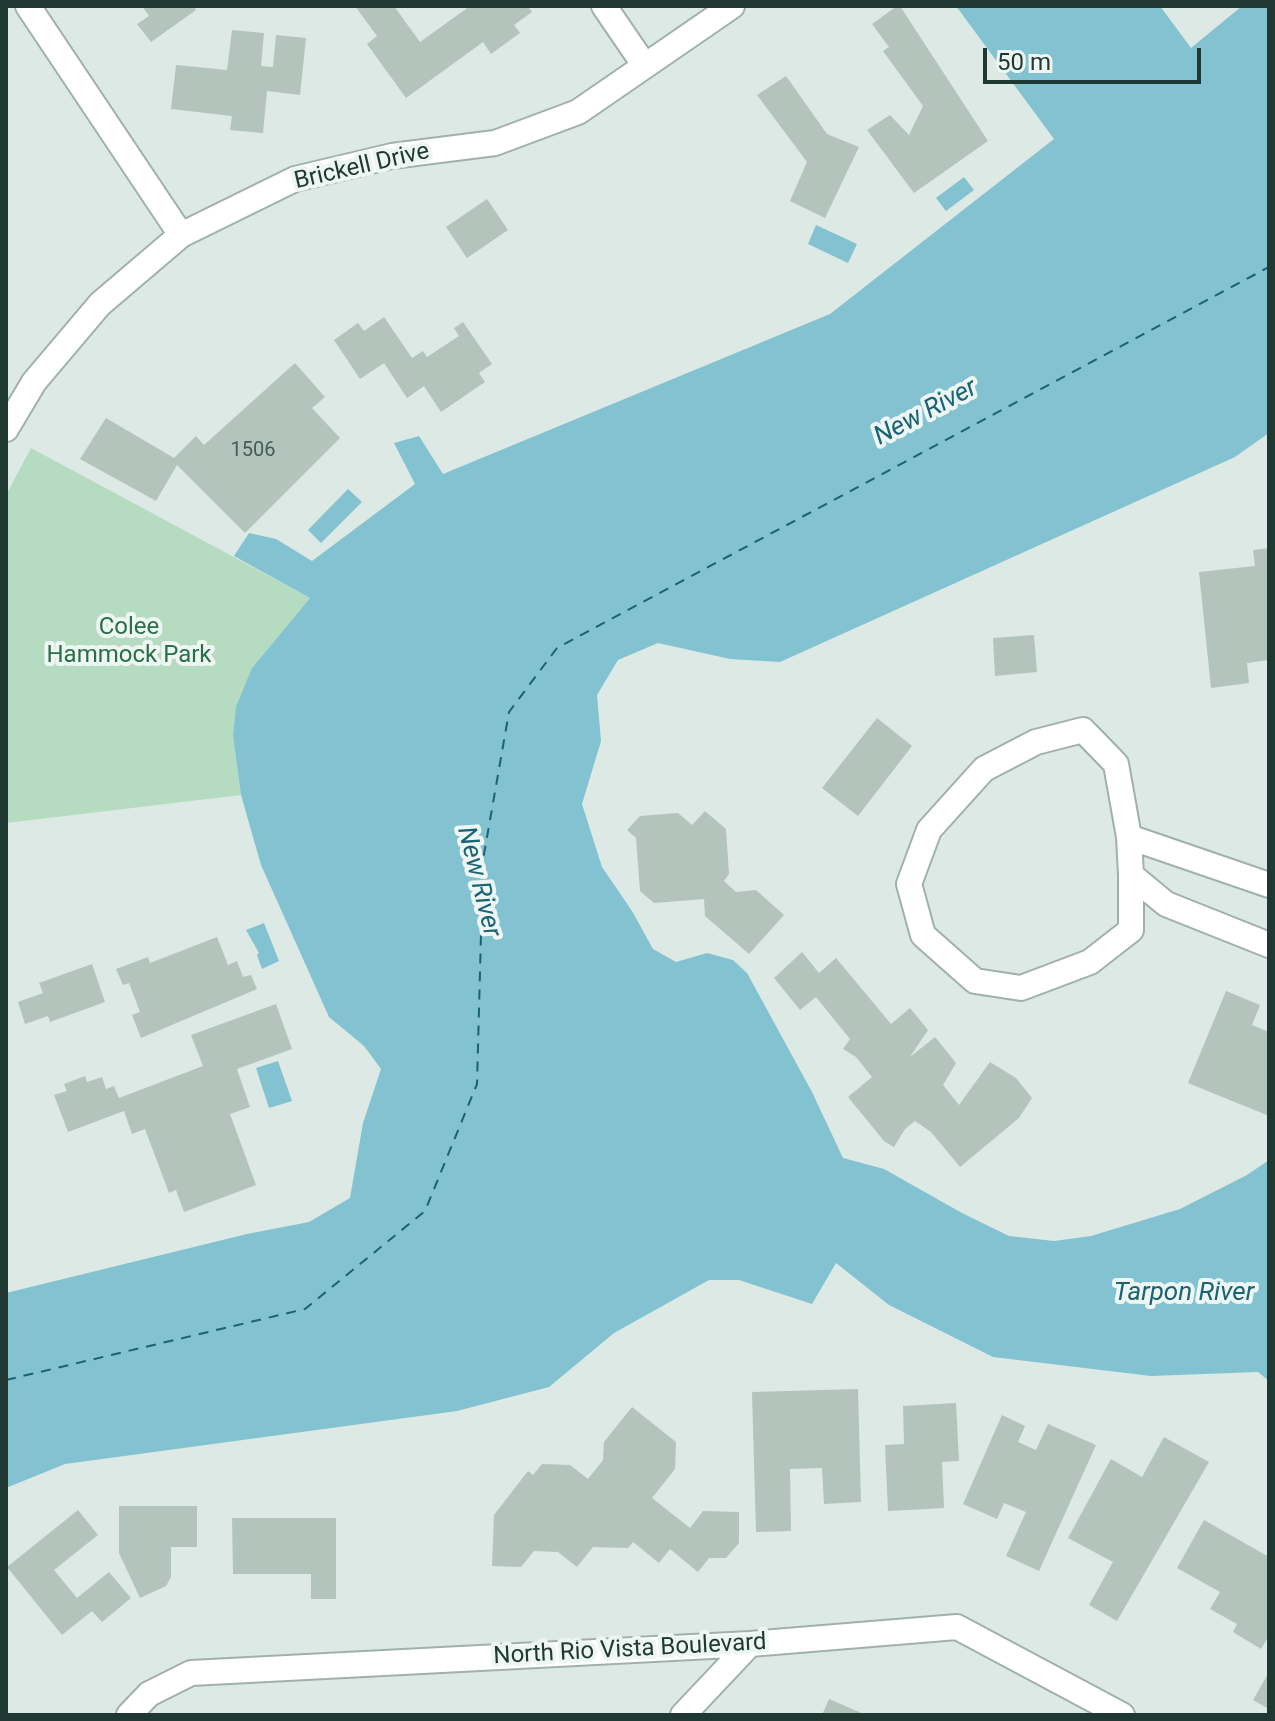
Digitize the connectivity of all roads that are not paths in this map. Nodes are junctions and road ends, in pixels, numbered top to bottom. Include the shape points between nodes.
1 (28, 6) edge
2 (604, 6) edge
3 (732, 6) edge
4 (645, 66) junction
5 (181, 235) junction
6 (6, 429) edge
7 (1129, 837) junction
8 (1131, 875) junction
9 (1269, 885) edge
10 (1269, 945) edge
11 (750, 1644) junction
12 (129, 1715) edge
13 (683, 1715) edge
14 (1122, 1715) edge

1 - 5 street
2 - 4 street
3 - 4 street, Brickell Drive
4 - 5 street, Brickell Drive via 578,112 495,143 392,156 295,179
5 - 6 street, Brickell Drive via 100,304 34,382
7 - 8 street
7 - 8 street via 1116,764 1083,730 1036,742 984,769 929,830 909,884 923,935 975,981 1021,988 1090,962 1131,930
7 - 9 street
8 - 10 street via 1166,904
11 - 12 street, North Rio Vista Boulevard via 191,1673 149,1694
11 - 13 street
11 - 14 street, North Rio Vista Boulevard via 957,1627

